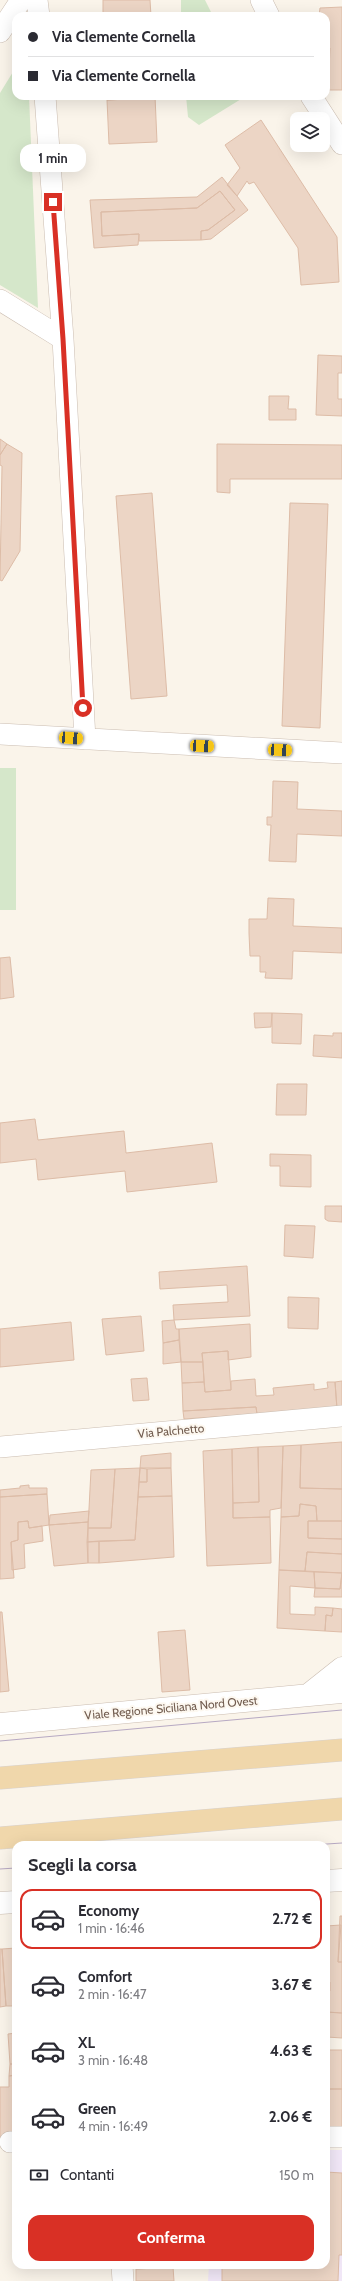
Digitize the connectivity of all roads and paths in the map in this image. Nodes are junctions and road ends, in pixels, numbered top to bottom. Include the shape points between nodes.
1 (21, 0) edge
2 (37, 0) edge
3 (261, 0) edge
4 (13, 12) edge
5 (38, 12) edge
6 (267, 12) edge
7 (12, 14) edge
8 (0, 32) edge
9 (45, 100) edge
10 (315, 100) edge
11 (334, 122) edge
12 (342, 144) edge
13 (0, 300) edge
14 (63, 339) junction
15 (0, 734) edge
16 (85, 739) junction
17 (342, 753) edge
18 (342, 1416) edge
19 (0, 1447) edge
20 (342, 1668) edge
21 (342, 1692) edge
22 (308, 1695) junction
23 (0, 1724) edge
24 (342, 1750) edge
25 (0, 1778) edge
26 (342, 1809) edge
27 (0, 1838) edge
28 (342, 1880) edge
29 (330, 1881) edge
30 (12, 1902) edge
31 (0, 1903) edge
32 (330, 2137) edge
33 (342, 2137) edge
34 (122, 2269) edge
35 (123, 2281) edge

1 - 4 street
2 - 5 street
3 - 6 street
7 - 8 street
9 - 14 street
10 - 11 street
11 - 12 street
13 - 14 street
14 - 16 street
15 - 16 street
16 - 17 street
18 - 19 street, Via Palchetto
20 - 22 street
21 - 22 street, Viale Regione Siciliana Nord Ovest
22 - 23 street, Viale Regione Siciliana Nord Ovest
24 - 25 main road
26 - 27 main road
28 - 29 street
30 - 31 street
32 - 33 street
34 - 35 street

